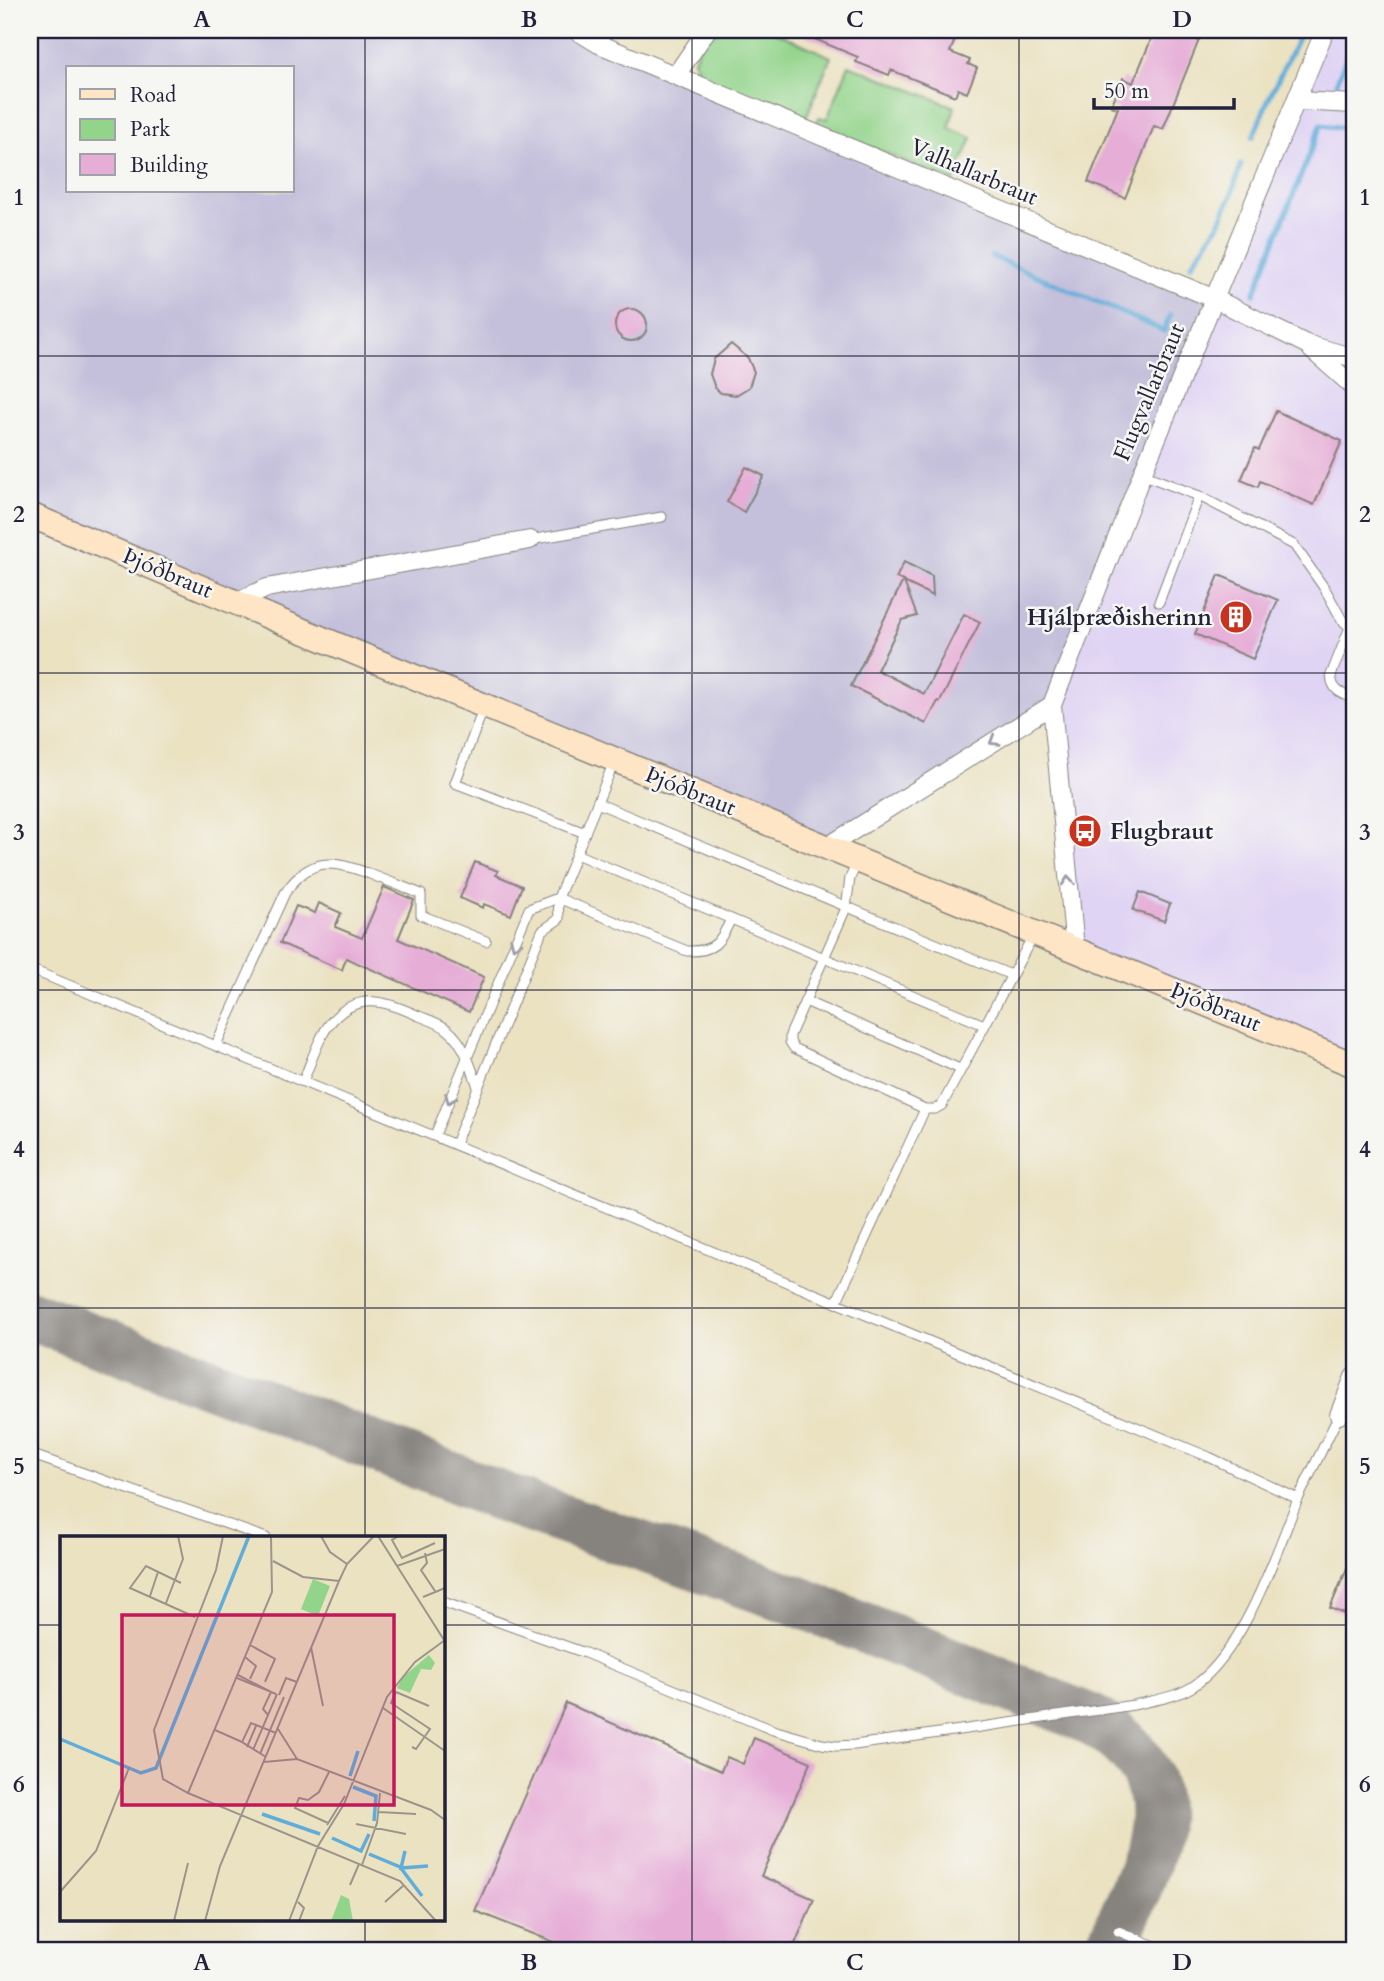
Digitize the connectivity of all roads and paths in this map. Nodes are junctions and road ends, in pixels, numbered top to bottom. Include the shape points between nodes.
1 (576, 30) edge
2 (707, 30) edge
3 (1325, 30) edge
4 (676, 75) junction
5 (1297, 101) junction
6 (1354, 104) edge
7 (1215, 299) junction
8 (1306, 344) junction
9 (1354, 358) edge
10 (1354, 387) edge
11 (1142, 474) junction
12 (1199, 496) junction
13 (30, 515) edge
14 (662, 517) dead end
15 (530, 540) joint
16 (236, 602) junction
17 (1160, 602) dead end
18 (1354, 699) edge
19 (1052, 705) junction
20 (484, 706) junction
21 (615, 760) junction
22 (597, 803) junction
23 (585, 833) junction
24 (827, 847) junction
25 (576, 854) junction
26 (858, 860) junction
27 (558, 898) junction
28 (846, 907) junction
29 (731, 919) junction
30 (1034, 933) junction
31 (486, 941) dead end
32 (1075, 949) junction
33 (824, 958) junction
34 (30, 969) edge
35 (1011, 975) junction
36 (805, 1001) junction
37 (984, 1025) junction
38 (216, 1045) junction
39 (467, 1057) junction
40 (1354, 1065) edge
41 (960, 1069) junction
42 (303, 1081) junction
43 (478, 1087) junction
44 (925, 1109) junction
45 (435, 1136) junction
46 (455, 1144) junction
47 (836, 1303) junction
48 (1354, 1377) edge
49 (1339, 1415) joint
50 (30, 1454) edge
51 (1298, 1499) junction
52 (260, 1536) edge
53 (444, 1602) edge
54 (1118, 1931) dead end
55 (1167, 1951) edge

1 - 4 street, Valhallarbraut
2 - 4 street
3 - 5 street, Flugvallarbraut
4 - 7 street, Valhallarbraut
5 - 6 street
5 - 7 street, Flugvallarbraut
7 - 8 street, Valhallarbraut
7 - 11 street, Flugvallarbraut
8 - 9 street, Valhallarbraut
8 - 10 street
11 - 12 lane
11 - 19 street, Flugvallarbraut
12 - 17 lane
12 - 18 lane via 1294,545 1350,627 1331,683 1335,691
13 - 16 street, Þjóðbraut
14 - 15 lane
15 - 16 street via 267,588
16 - 20 street, Þjóðbraut
19 -> 24 street
32 -> 19 street, Flugvallarbraut
20 - 21 street, Þjóðbraut
20 - 23 lane via 455,783
21 - 22 lane
21 - 24 street, Þjóðbraut
22 - 23 lane
22 - 28 lane
23 - 25 lane
24 - 26 street, Þjóðbraut
25 - 27 lane
25 - 29 lane
26 - 28 lane
26 - 30 street, Þjóðbraut
27 - 29 lane via 687,951 711,948
27 -> 39 lane via 529,909
27 - 43 lane via 559,919 542,931
28 - 33 lane
28 - 35 lane
29 - 33 lane
30 - 32 street, Þjóðbraut
30 - 35 lane
31 - 38 lane via 421,915 421,894 343,864 316,865 293,880 285,893
32 - 40 street, Þjóðbraut
33 - 36 lane
33 - 37 lane
34 - 38 lane
35 - 37 lane
36 - 41 lane
36 - 44 lane via 790,1035 794,1048
37 - 41 lane
38 - 42 lane
39 - 42 lane via 450,1031 439,1024 386,1002 369,1001 354,1005 331,1022
39 - 43 lane
39 -> 45 lane
41 - 44 lane via 942,1105
42 - 45 lane
43 - 46 lane
44 - 47 lane
45 - 46 lane
46 - 47 lane
47 - 51 lane via 1209,1457
48 - 49 street
49 - 51 lane
50 - 52 lane
51 - 53 lane via 1229,1651 1195,1686 1167,1698 1134,1704 855,1745 822,1744 773,1730 585,1653
54 - 55 lane

